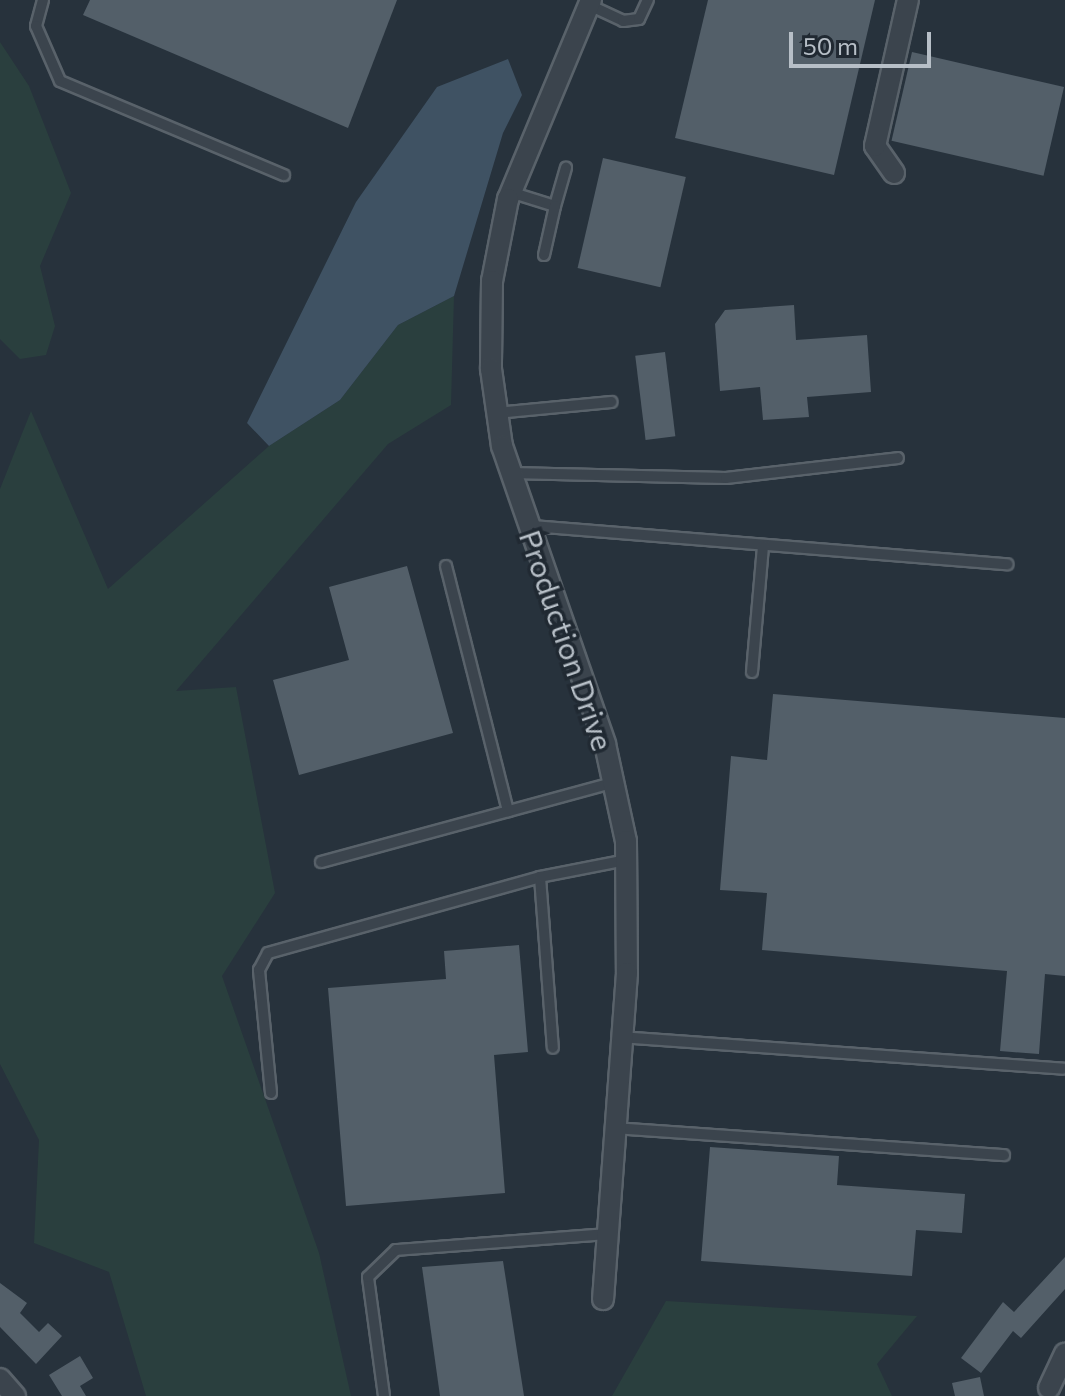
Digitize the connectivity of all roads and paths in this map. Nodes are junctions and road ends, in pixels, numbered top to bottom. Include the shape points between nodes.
1 (43, 0) edge
2 (648, 0) edge
3 (908, 0) edge
4 (590, 2) edge
5 (566, 168) dead end
6 (894, 173) dead end
7 (284, 175) dead end
8 (510, 192) junction
9 (555, 206) junction
10 (544, 255) dead end
11 (611, 402) dead end
12 (496, 413) junction
13 (898, 458) dead end
14 (511, 473) junction
15 (527, 526) junction
16 (763, 545) junction
17 (1007, 564) dead end
18 (446, 566) dead end
19 (752, 672) dead end
20 (615, 782) junction
21 (508, 811) junction
22 (627, 860) junction
23 (321, 862) dead end
24 (540, 877) junction
25 (621, 1037) junction
26 (553, 1048) dead end
27 (1063, 1069) edge
28 (271, 1093) dead end
29 (614, 1128) junction
30 (1004, 1155) dead end
31 (609, 1234) junction
32 (603, 1299) dead end
33 (1065, 1354) edge
34 (0, 1379) edge
35 (1049, 1388) dead end
36 (15, 1396) edge
37 (384, 1396) edge

1 - 7 lane via 36,26 60,81
2 - 4 lane via 639,19 623,21
3 - 6 street via 875,146
4 - 8 street, Production Drive
5 - 9 lane
8 - 9 lane
8 - 12 street, Production Drive via 492,281
9 - 10 lane
11 - 12 lane
12 - 14 street, Production Drive
13 - 14 lane via 726,478
14 - 15 street, Production Drive
15 - 16 lane
15 - 20 street, Production Drive
16 - 17 lane
16 - 19 lane
18 - 21 lane
20 - 21 lane
20 - 22 street, Production Drive
21 - 23 lane
22 - 24 lane
22 - 25 street, Production Drive
24 - 26 lane
24 - 28 lane via 268,953 259,970
25 - 27 lane
25 - 29 street, Production Drive
29 - 30 lane
29 - 31 street, Production Drive
31 - 32 street, Production Drive
31 - 37 lane via 396,1250 368,1277
33 - 35 street
34 - 36 street

